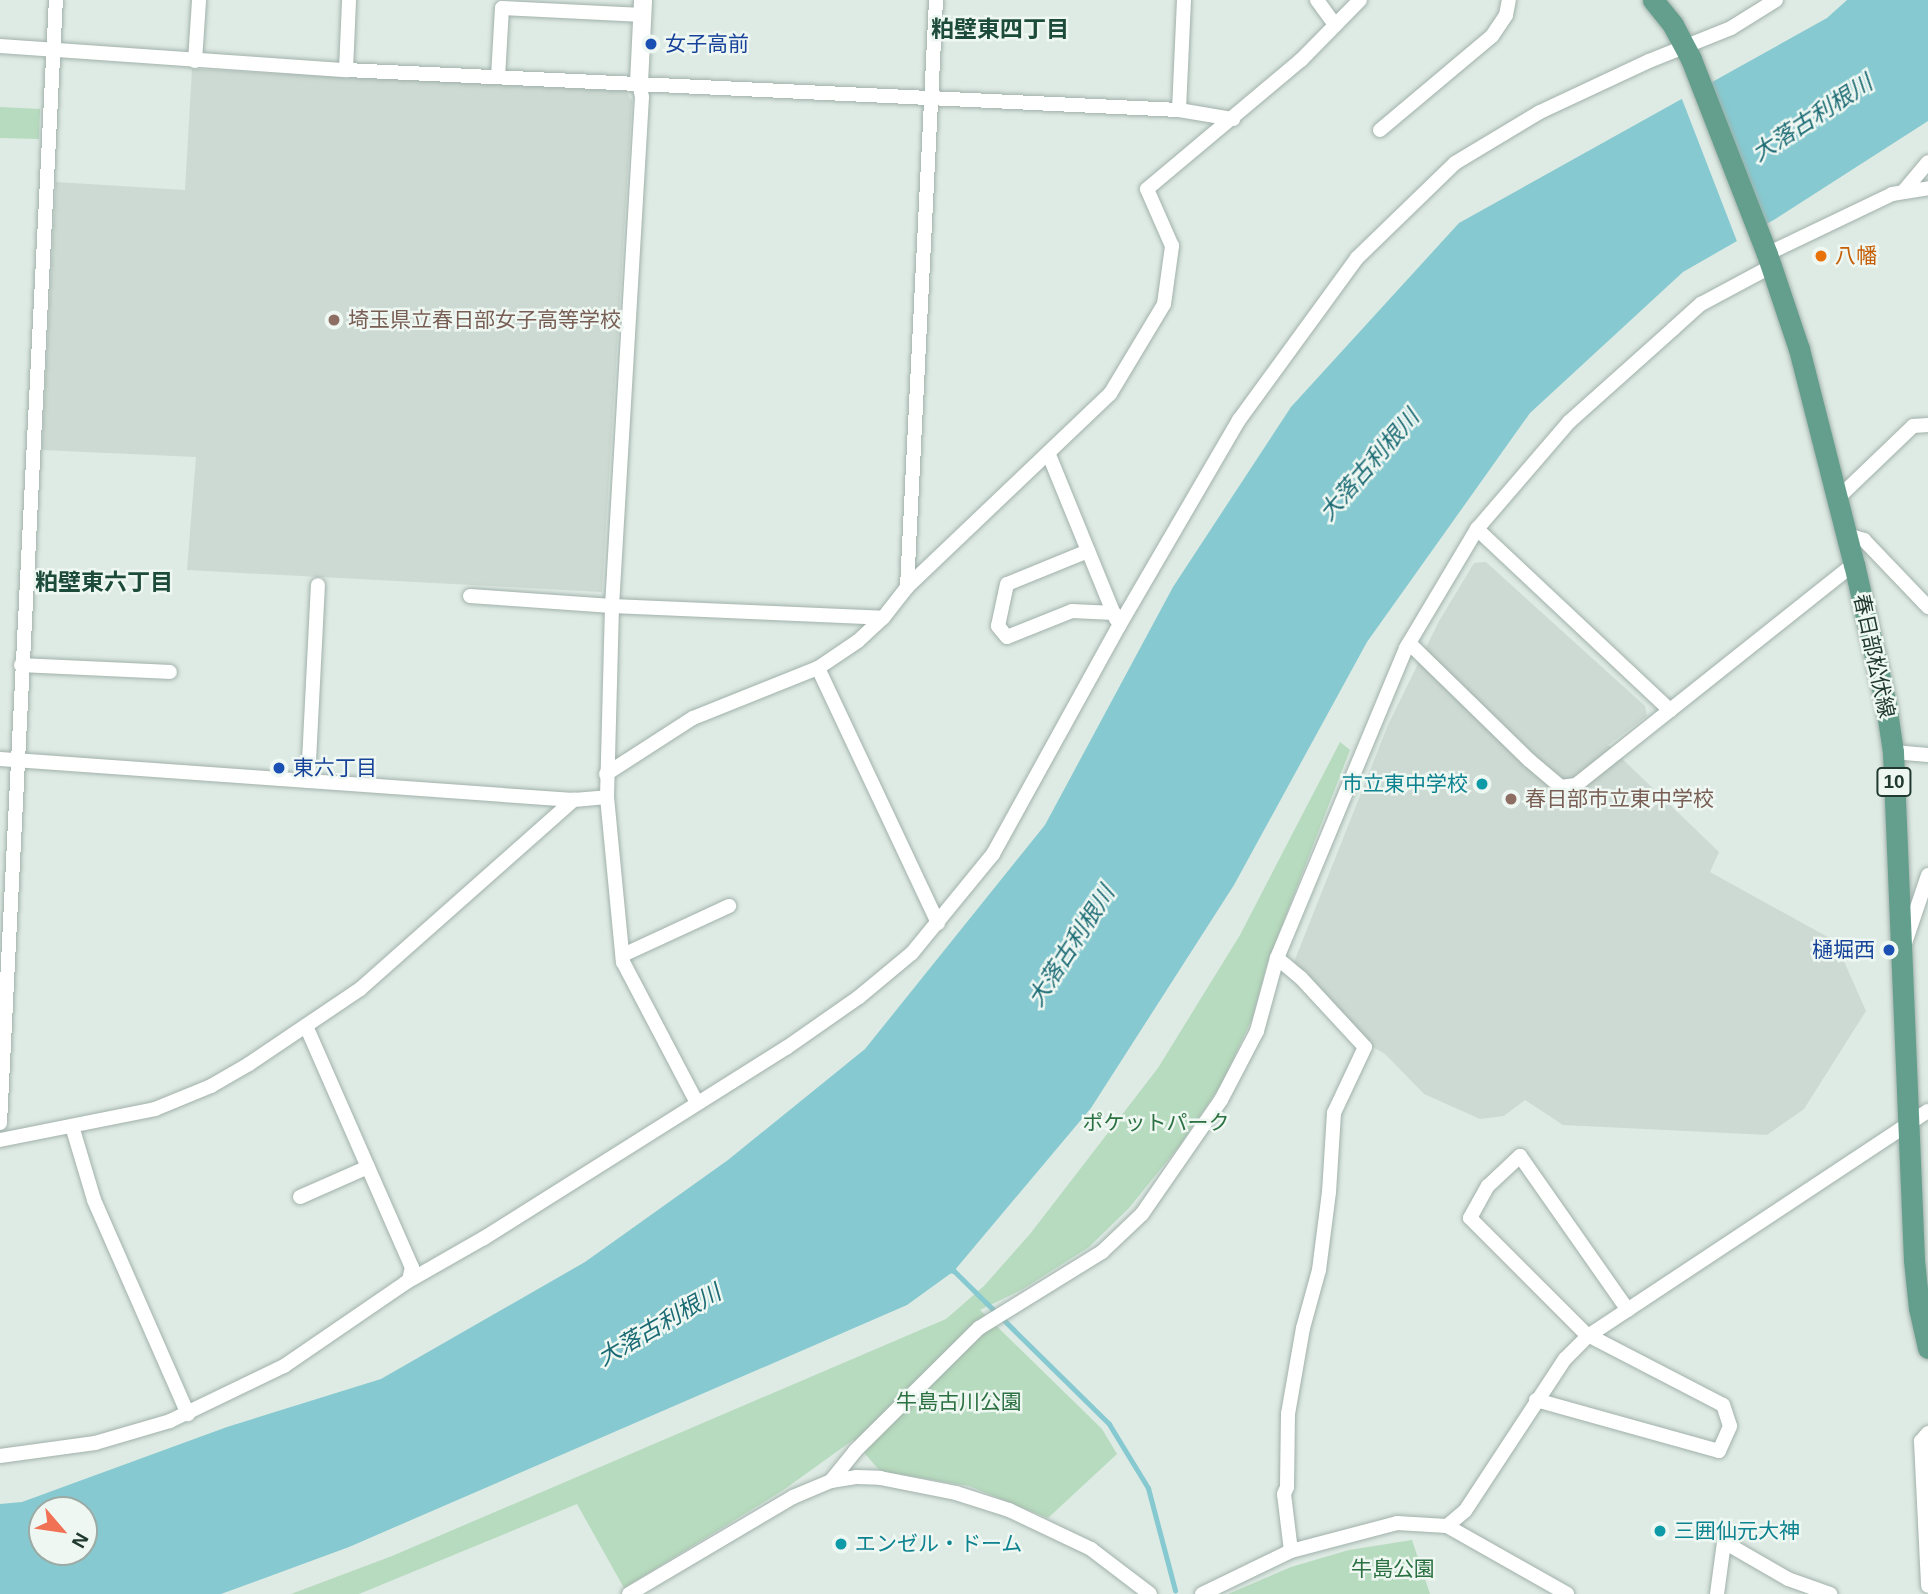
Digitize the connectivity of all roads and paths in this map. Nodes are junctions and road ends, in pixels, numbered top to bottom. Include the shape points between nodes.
1 (56, 0) edge
2 (199, 0) edge
3 (349, 0) edge
4 (936, 0) edge
5 (1184, 0) edge
6 (1317, 0) edge
7 (1360, 0) edge
8 (1509, 0) edge
9 (1653, 0) edge
10 (1776, 0) edge
11 (643, 7) edge
12 (1335, 25) junction
13 (0, 46) edge
14 (54, 49) junction
15 (1688, 53) junction
16 (195, 61) junction
17 (346, 69) junction
18 (498, 77) junction
19 (639, 83) junction
20 (931, 98) junction
21 (1179, 110) junction
22 (1233, 119) junction
23 (1380, 130) dead end
24 (1928, 162) edge
25 (1928, 188) edge
26 (1903, 192) junction
27 (1769, 260) junction
28 (1928, 425) edge
29 (1049, 455) junction
30 (1838, 498) junction
31 (1476, 530) junction
32 (1847, 535) junction
33 (1088, 551) junction
34 (1854, 564) junction
35 (318, 584) dead end
36 (907, 587) junction
37 (470, 596) dead end
38 (612, 606) junction
39 (1928, 607) edge
40 (883, 618) junction
41 (1117, 620) junction
42 (1409, 643) junction
43 (22, 665) junction
44 (818, 668) junction
45 (170, 672) dead end
46 (1670, 710) junction
47 (1893, 752) junction
48 (1928, 755) edge
49 (0, 759) edge
50 (16, 760) junction
51 (606, 774) junction
52 (307, 781) junction
53 (607, 797) junction
54 (574, 800) junction
55 (1928, 875) edge
56 (729, 906) dead end
57 (938, 923) junction
58 (1900, 955) junction
59 (623, 956) junction
60 (1277, 958) junction
61 (306, 1026) junction
62 (697, 1103) junction
63 (1928, 1111) edge
64 (0, 1123) edge
65 (72, 1126) junction
66 (1907, 1127) junction
67 (0, 1140) edge
68 (368, 1167) junction
69 (299, 1197) dead end
70 (410, 1280) junction
71 (1628, 1310) junction
72 (1589, 1336) junction
73 (1928, 1348) edge
74 (1536, 1400) junction
75 (188, 1413) junction
76 (1928, 1433) edge
77 (0, 1455) edge
78 (831, 1481) junction
79 (1447, 1526) junction
80 (1291, 1551) junction
81 (1928, 1586) edge
82 (629, 1594) edge
83 (1150, 1594) edge
84 (1202, 1594) edge
85 (1567, 1594) edge
86 (1717, 1594) edge
87 (1830, 1594) edge

1 - 14 street
2 - 16 street
3 - 17 street
4 - 20 street
5 - 21 street
6 - 12 street
7 - 12 street
8 - 23 street via 1506,15 1492,36
9 - 15 main road, 春日部松伏線 / 10
10 - 15 street
11 - 18 street via 502,8
11 - 19 street
12 - 22 street
13 - 14 street
14 - 16 street
14 - 43 street
15 - 27 main road, 春日部松伏線 / 10
15 - 41 street via 1540,112 1455,163 1357,258 1239,420
16 - 17 street
17 - 18 street
18 - 19 street
19 - 20 street
19 - 38 street via 642,97
20 - 21 street
20 - 36 street
21 - 22 street
22 - 29 street via 1147,189 1172,246 1164,304 1110,394
24 - 26 street
25 - 26 street
26 - 27 street
27 - 30 main road, 春日部松伏線 / 10 via 1799,349
27 - 31 street via 1701,304 1569,422
28 - 30 street via 1913,426
29 - 33 street
29 - 36 street
30 - 32 main road, 春日部松伏線 / 10
31 - 42 street
31 - 46 street
32 - 34 main road, 春日部松伏線 / 10
32 - 39 street via 1864,540
33 - 41 street
33 - 41 street via 1007,584 998,626 1007,637 1072,611
34 - 46 street
34 - 47 main road, 春日部松伏線 / 10
35 - 52 street
36 - 40 street
37 - 38 street
38 - 40 street
38 - 51 street
40 - 44 street
41 - 57 street via 993,854
42 - 46 street via 1561,787 1576,785
42 - 60 street
43 - 45 street
43 - 50 street
44 - 51 street via 693,718
44 - 57 street
47 - 48 street
47 - 58 main road, 春日部松伏線 / 10
49 - 50 street
50 - 52 street
50 - 64 street
51 - 53 street
52 - 54 street
53 - 54 street
53 - 59 street
54 - 61 street via 360,989
55 - 58 street
56 - 59 street
57 - 62 street via 912,953 859,997
58 - 66 main road, 春日部松伏線 / 10
59 - 62 street
60 - 78 street via 1264,1014 1221,1100 1142,1214 1102,1252 993,1319 954,1349
60 - 80 street via 1365,1047 1334,1113 1319,1270 1288,1414 1287,1487 1283,1494
61 - 65 street via 211,1086 155,1109
61 - 68 street
62 - 70 street
63 - 66 street
65 - 67 street
65 - 75 street via 94,1200
66 - 71 street
66 - 73 main road, 春日部松伏線 / 10 via 1914,1260
68 - 69 street
68 - 70 street via 412,1268
70 - 75 street via 284,1366
71 - 72 street
71 - 72 street via 1520,1156 1488,1186 1470,1218
72 - 74 street via 1565,1359
72 - 74 street via 1723,1405 1730,1426 1719,1451
74 - 79 street via 1465,1511
75 - 77 street via 95,1443
76 - 81 street via 1921,1441
78 - 82 street via 793,1497
78 - 83 street via 880,1478 956,1493 1009,1510 1091,1549
79 - 80 street via 1397,1523
79 - 85 street
80 - 84 street
86 - 87 street via 1724,1542 1788,1579

